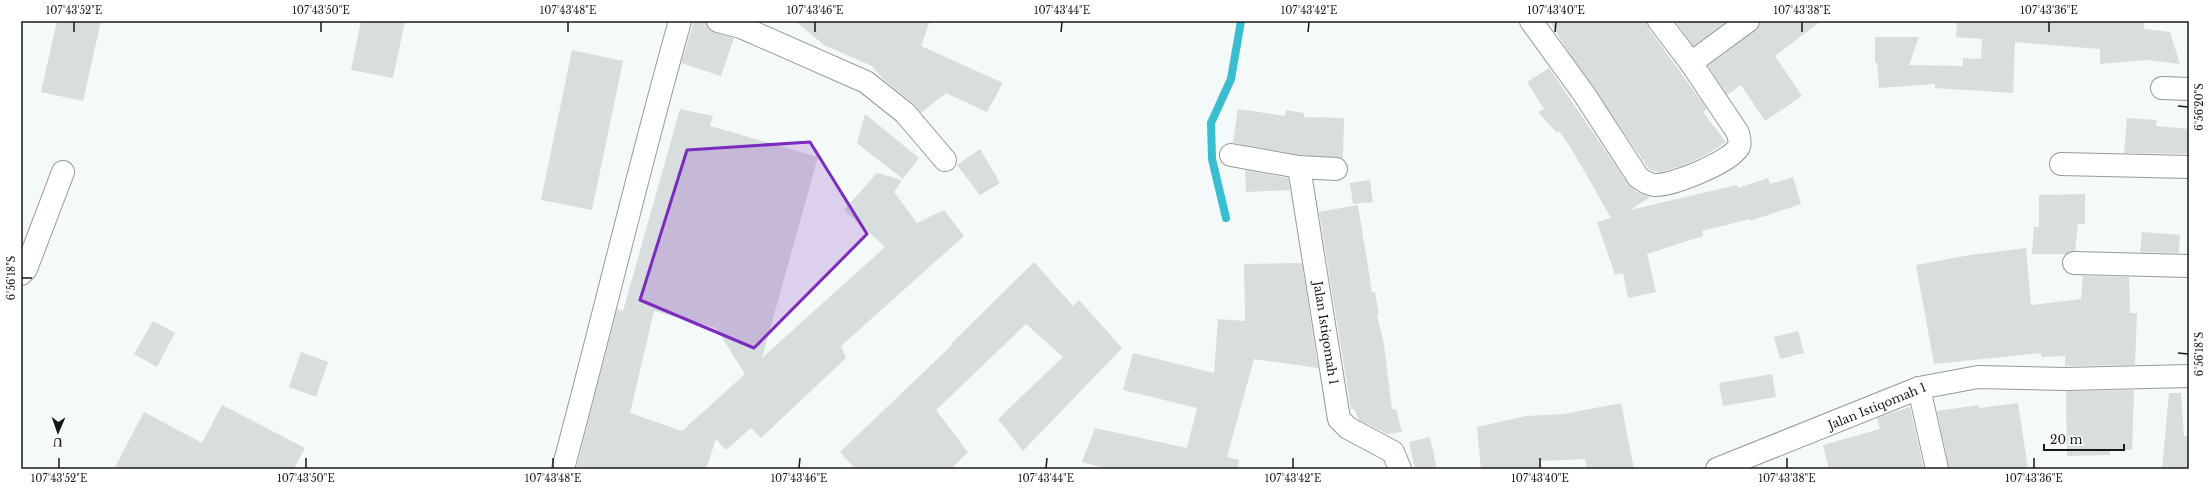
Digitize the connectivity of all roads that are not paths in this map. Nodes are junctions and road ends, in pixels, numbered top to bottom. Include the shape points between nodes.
1 (680, 21) edge
2 (718, 21) edge
3 (1531, 21) edge
4 (1659, 21) edge
5 (1748, 21) edge
6 (1691, 63) junction
7 (2162, 88) dead end
8 (2189, 89) edge
9 (1231, 155) dead end
10 (945, 160) dead end
11 (2061, 164) dead end
12 (1299, 167) junction
13 (2189, 167) edge
14 (1336, 169) dead end
15 (63, 172) dead end
16 (2074, 263) dead end
17 (2189, 266) edge
18 (21, 274) edge
19 (2189, 376) edge
20 (1919, 388) junction
21 (563, 469) edge
22 (1400, 469) edge
23 (1717, 469) edge
24 (1937, 469) edge

1 - 21 street
2 - 10 street via 741,27 866,82 905,113
3 - 6 street via 1584,94 1638,177 1654,185 1675,182 1725,159 1739,147 1738,133
4 - 6 street
5 - 6 street
7 - 8 street
9 - 12 street
11 - 13 street
12 - 14 street
12 - 22 street, Jalan Istiqomah 1 via 1339,419 1348,428 1393,452
15 - 18 street via 26,269
16 - 17 street
19 - 20 street, Jalan Istiqomah 1 via 2065,379 1978,377
20 - 23 street, Jalan Istiqomah 1
20 - 24 street

